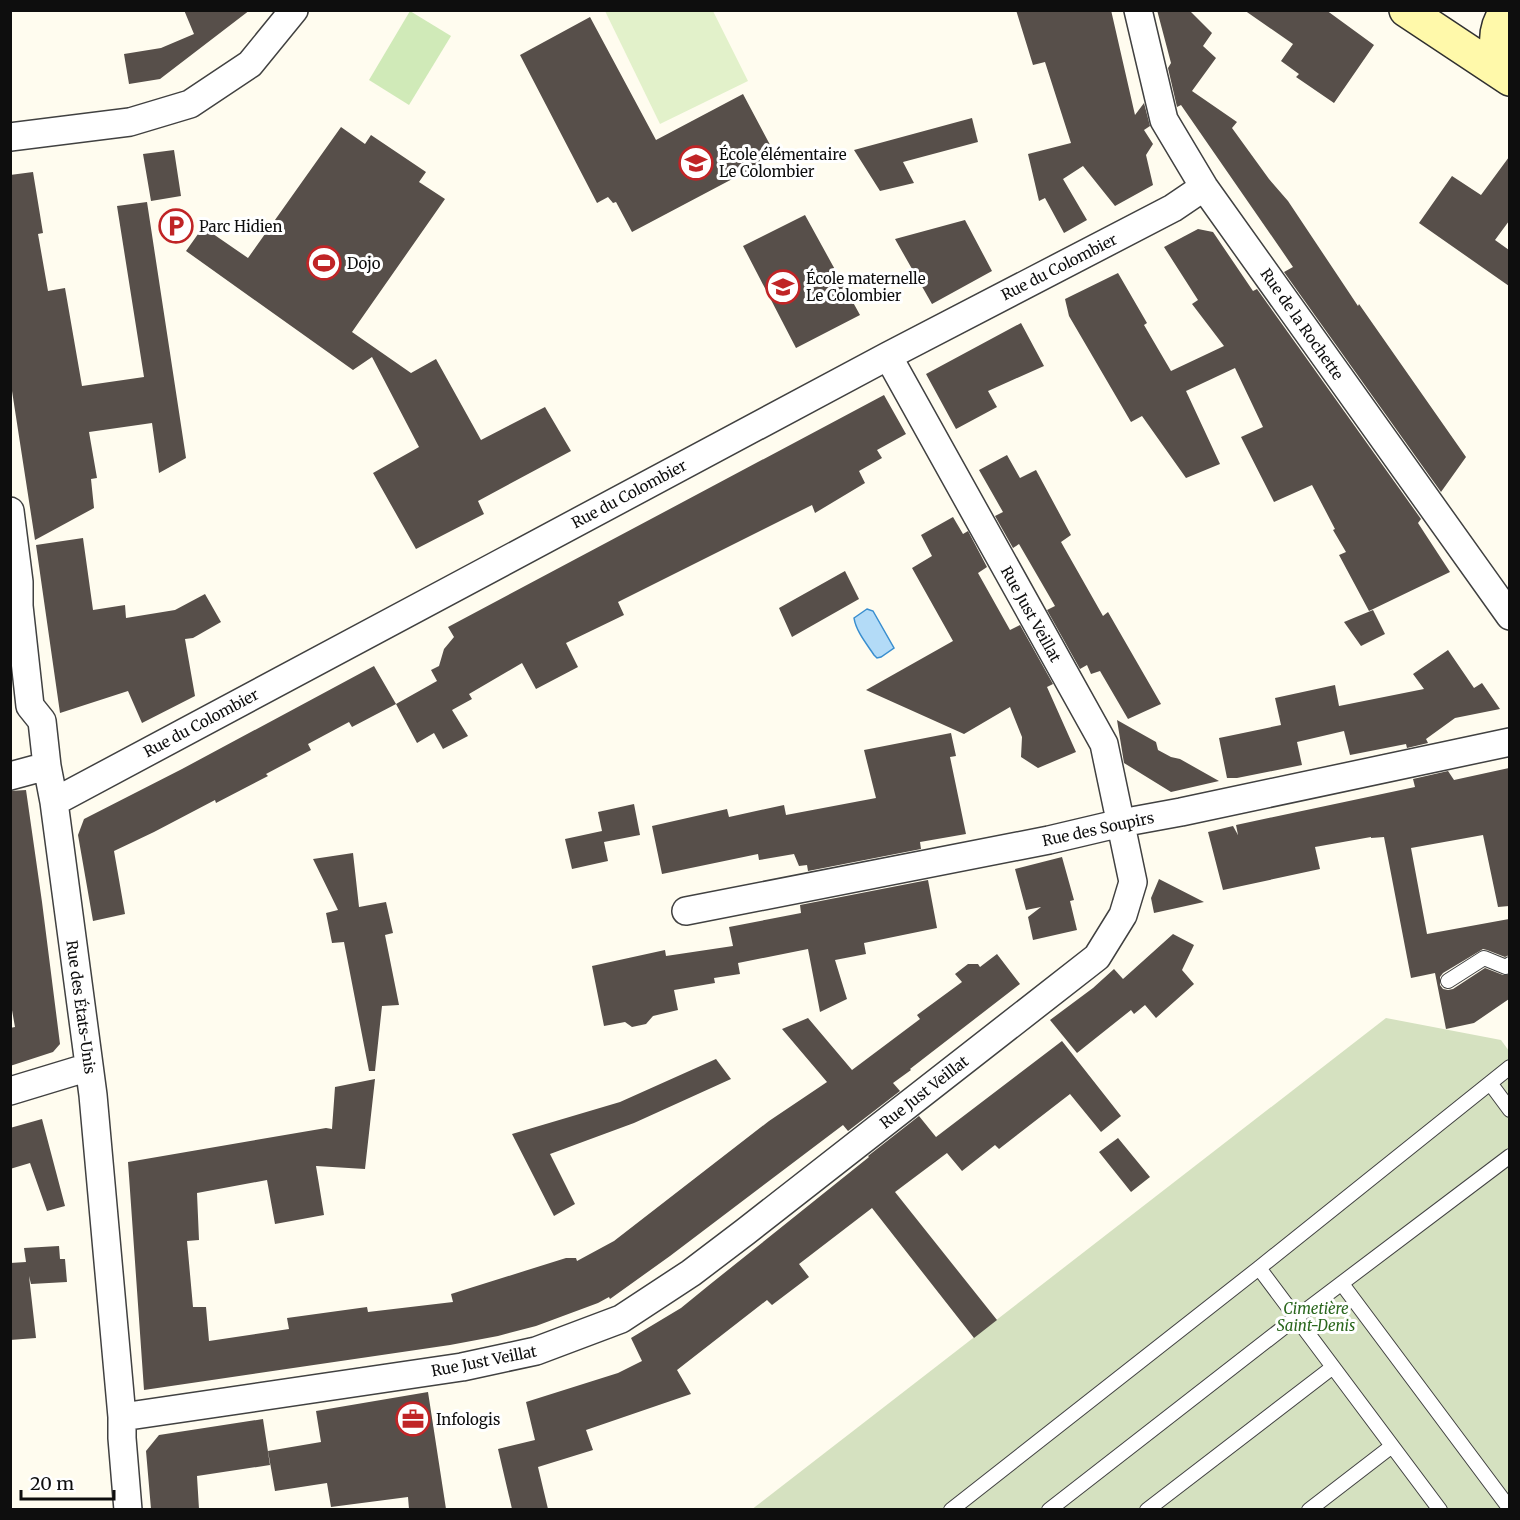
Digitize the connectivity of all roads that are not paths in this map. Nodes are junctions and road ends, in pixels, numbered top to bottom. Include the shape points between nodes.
1 (294, 10) edge
2 (1138, 10) edge
3 (1406, 10) edge
4 (1507, 10) edge
5 (1509, 78) edge
6 (10, 137) edge
7 (1204, 187) junction
8 (888, 356) junction
9 (10, 511) edge
10 (15, 583) edge
11 (1509, 616) edge
12 (1509, 742) edge
13 (47, 766) junction
14 (10, 776) edge
15 (54, 802) junction
16 (1120, 823) junction
17 (686, 911) dead end
18 (1509, 964) edge
19 (1448, 981) dead end
20 (89, 1067) junction
21 (1509, 1067) edge
22 (1490, 1083) junction
23 (10, 1091) edge
24 (1509, 1110) edge
25 (1509, 1156) edge
26 (1259, 1268) junction
27 (1342, 1284) junction
28 (1297, 1317) junction
29 (1333, 1367) junction
30 (122, 1417) junction
31 (1392, 1446) junction
32 (128, 1509) edge
33 (951, 1509) edge
34 (1049, 1509) edge
35 (1147, 1509) edge
36 (1309, 1509) edge
37 (1440, 1509) edge
38 (1509, 1509) edge

1 - 6 street via 250,64 190,104 130,122
2 - 7 street, Rue de la Rochette via 1164,120
3 - 5 main road
4 - 5 main road via 1498,29 1497,48
7 - 8 street, Rue du Colombier via 1173,208
7 - 11 street, Rue de la Rochette
8 - 15 street, Rue du Colombier
8 - 16 street, Rue Just Veillat via 1104,744
9 - 10 street, Rue des États-Unis
10 - 13 street, Rue des États-Unis via 30,706 42,721
12 - 16 street, Rue des Soupirs
13 - 14 street
13 - 15 street, Rue des États-Unis
15 - 20 street, Rue des États-Unis
16 - 17 street, Rue des Soupirs
16 - 30 street, Rue Just Veillat via 1133,882 1123,915 1097,957 736,1239 621,1319 536,1351 462,1367
18 - 19 lane via 1506,967 1484,958
20 - 23 street
20 - 30 street, Rue des États-Unis
21 - 22 lane
22 - 24 lane
22 - 26 lane
25 - 27 lane
26 - 28 lane
26 - 33 lane
27 - 28 lane
27 - 38 lane
28 - 29 lane
28 - 34 lane
29 - 31 lane
29 - 35 lane
30 - 32 street, Rue des États-Unis
31 - 36 lane
31 - 37 lane

